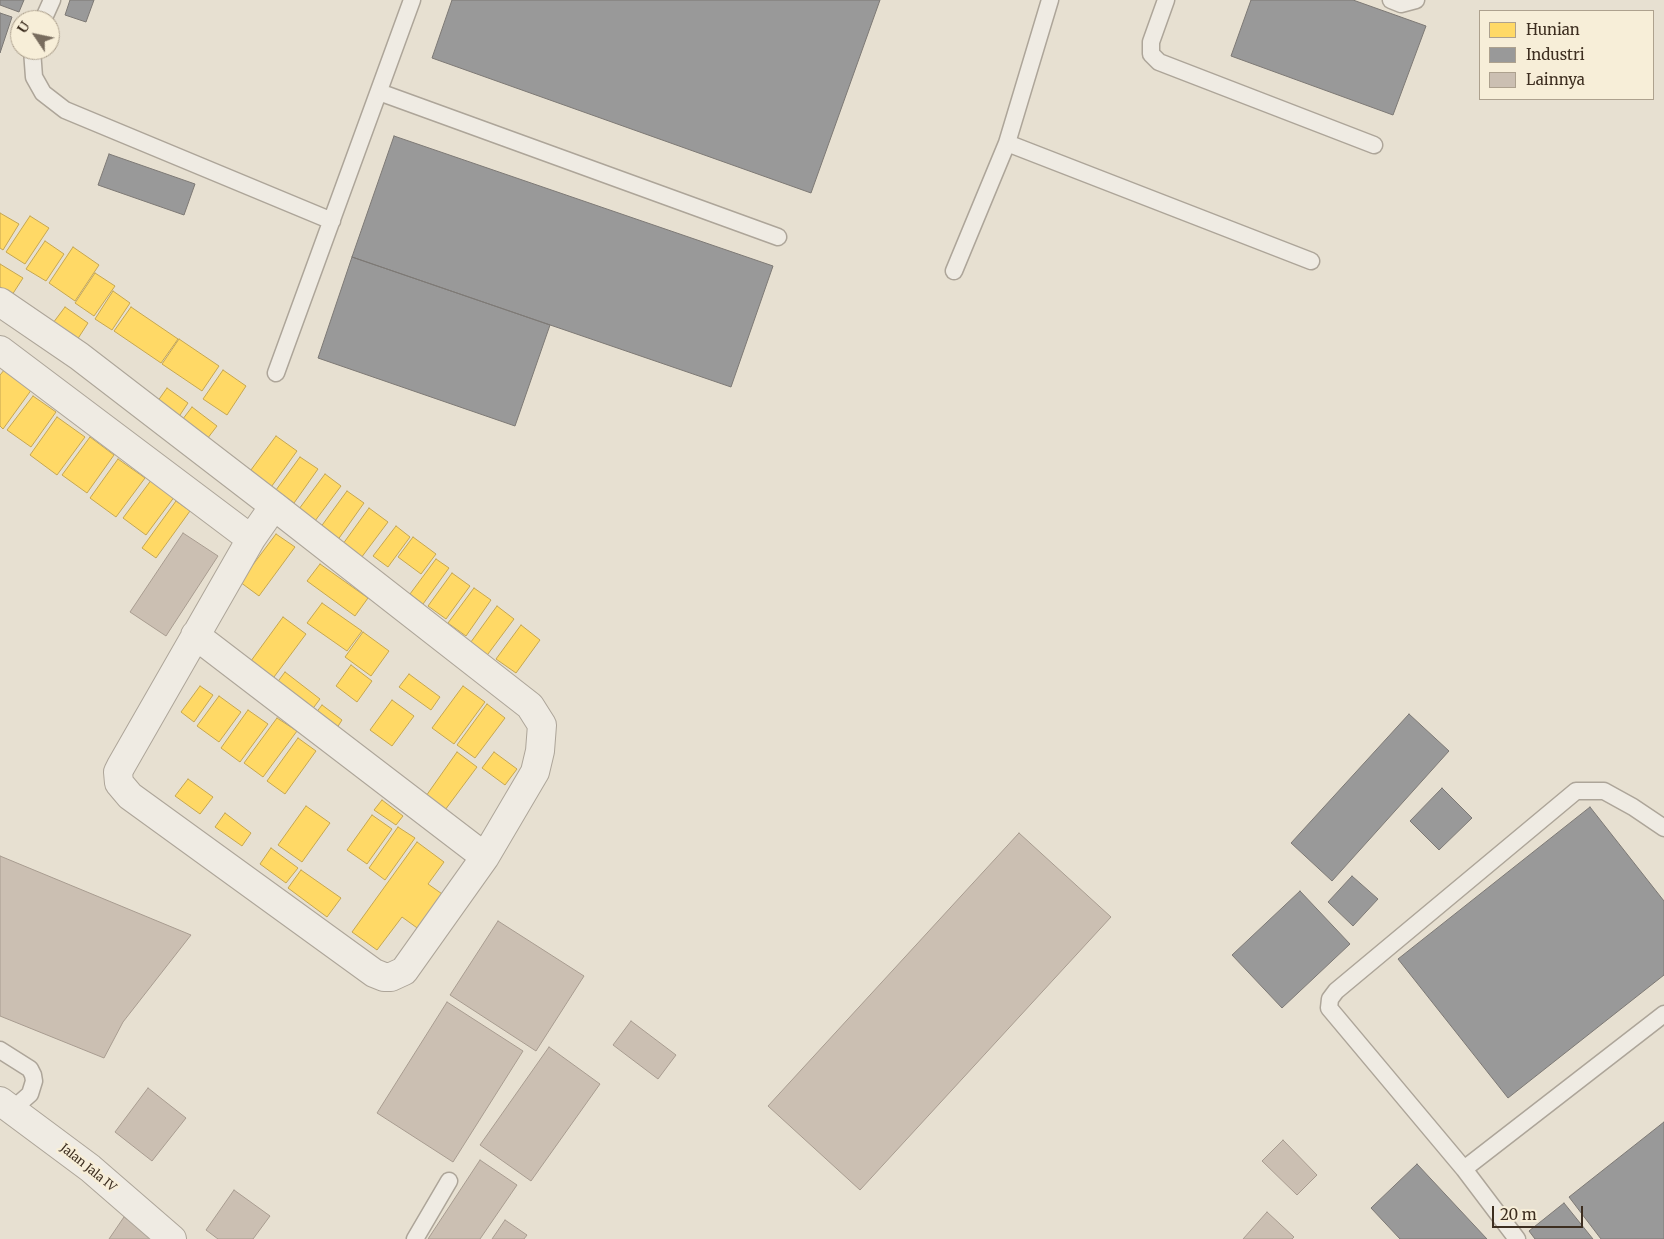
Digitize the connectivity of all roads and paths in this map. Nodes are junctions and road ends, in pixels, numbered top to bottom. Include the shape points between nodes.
1 (412, 0) edge
2 (1050, 0) edge
3 (1166, 0) edge
4 (1391, 0) edge
5 (1416, 0) edge
6 (33, 60) edge
7 (379, 92) junction
8 (1007, 143) junction
9 (1374, 145) dead end
10 (332, 221) junction
11 (778, 237) dead end
12 (1310, 261) dead end
13 (954, 271) dead end
14 (0, 302) edge
15 (0, 350) edge
16 (276, 374) dead end
17 (274, 506) junction
18 (251, 539) junction
19 (195, 635) junction
20 (1664, 828) edge
21 (485, 857) junction
22 (1664, 1014) edge
23 (0, 1050) edge
24 (7, 1105) edge
25 (1464, 1169) junction
26 (449, 1181) dead end
27 (172, 1239) edge
28 (415, 1239) edge
29 (1517, 1239) edge

1 - 7 lane
2 - 8 lane
3 - 9 lane via 1151,42 1151,54 1159,62
4 - 5 lane via 1401,4
6 - 10 lane via 34,77 43,93 65,110
7 - 10 lane
7 - 11 lane
8 - 12 lane
8 - 13 lane
10 - 16 lane
14 - 17 street via 79,356
15 - 18 street
17 - 18 street
17 - 21 street via 530,706 542,725 535,772
18 - 19 street
19 - 21 street
19 - 21 street via 118,772 118,784 130,796 384,978 404,971
20 - 25 lane via 1604,791 1576,791 1330,999 1329,1008
22 - 25 lane
23 - 24 lane via 30,1069 34,1081 30,1094
24 - 27 street, Jalan Jala IV via 90,1168
25 - 29 lane
26 - 28 lane

